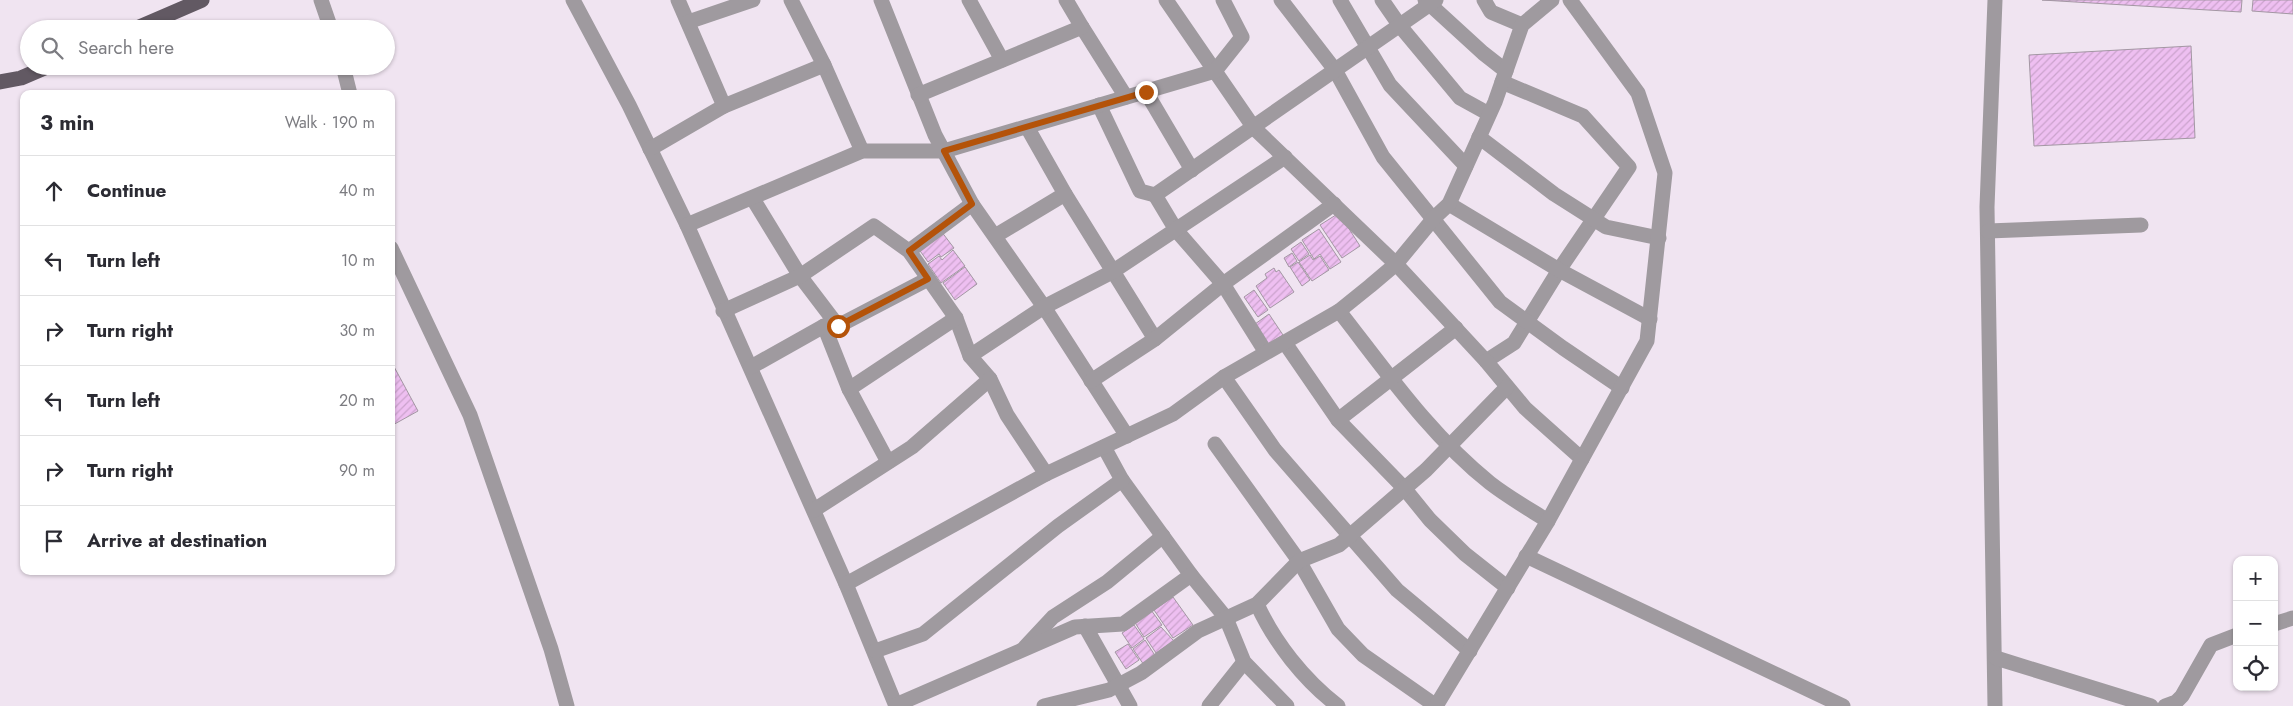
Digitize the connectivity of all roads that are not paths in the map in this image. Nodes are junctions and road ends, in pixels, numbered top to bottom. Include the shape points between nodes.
1 (202, 0) edge
2 (321, 0) edge
3 (573, 0) edge
4 (678, 0) edge
5 (753, 0) edge
6 (791, 0) edge
7 (881, 0) edge
8 (969, 0) edge
9 (1066, 0) edge
10 (1166, 0) edge
11 (1223, 0) edge
12 (1281, 0) edge
13 (1340, 0) edge
14 (1382, 0) edge
15 (1484, 0) edge
16 (1552, 0) edge
17 (1570, 0) edge
18 (1995, 0) edge
19 (1430, 2) edge
20 (156, 20) edge
21 (328, 20) edge
22 (688, 22) junction
23 (1522, 25) junction
24 (1400, 26) junction
25 (1082, 27) junction
26 (1368, 47) junction
27 (1002, 60) junction
28 (824, 65) junction
29 (1335, 70) junction
30 (1215, 71) junction
31 (28, 75) edge
32 (345, 75) edge
33 (1504, 77) junction
34 (0, 82) edge
35 (349, 90) edge
36 (1146, 92) junction
37 (918, 95) junction
38 (1126, 97) junction
39 (1099, 105) junction
40 (724, 106) junction
41 (1489, 114) junction
42 (1027, 127) junction
43 (1254, 128) junction
44 (1479, 137) junction
45 (650, 149) junction
46 (944, 151) junction
47 (862, 152) junction
48 (1285, 158) junction
49 (1466, 166) junction
50 (1192, 170) junction
51 (1065, 194) junction
52 (1155, 195) junction
53 (753, 198) junction
54 (972, 204) junction
55 (1334, 204) junction
56 (1448, 204) junction
57 (1434, 218) junction
58 (1595, 219) junction
59 (2140, 225) dead end
60 (686, 226) junction
61 (1176, 230) junction
62 (1988, 231) junction
63 (995, 236) junction
64 (1659, 238) junction
65 (909, 251) junction
66 (395, 256) edge
67 (1396, 264) junction
68 (1559, 270) junction
69 (1112, 272) junction
70 (800, 276) junction
71 (928, 279) junction
72 (1223, 284) junction
73 (1044, 307) junction
74 (723, 311) junction
75 (1340, 311) junction
76 (956, 318) junction
77 (1650, 319) junction
78 (1528, 322) junction
79 (831, 326) junction
80 (1456, 328) junction
81 (1155, 339) junction
82 (1285, 343) junction
83 (1265, 351) junction
84 (970, 356) junction
85 (1486, 361) junction
86 (751, 367) junction
87 (1224, 377) junction
88 (990, 379) junction
89 (1392, 379) junction
90 (1091, 381) junction
91 (1507, 387) junction
92 (1622, 388) junction
93 (849, 389) junction
94 (1338, 420) junction
95 (1126, 436) junction
96 (1215, 444) dead end
97 (1450, 446) junction
98 (1104, 447) junction
99 (1582, 459) junction
100 (888, 462) junction
101 (1046, 474) junction
102 (1122, 480) junction
103 (1404, 488) junction
104 (814, 510) junction
105 (1548, 521) junction
106 (1350, 534) junction
107 (1163, 536) junction
108 (1526, 556) junction
109 (1299, 561) junction
110 (1191, 575) junction
111 (846, 584) junction
112 (1508, 588) junction
113 (1257, 604) junction
114 (1226, 618) junction
115 (2293, 618) edge
116 (2278, 623) edge
117 (1085, 626) junction
118 (2233, 637) edge
119 (875, 651) junction
120 (1470, 651) junction
121 (1020, 653) junction
122 (1996, 658) junction
123 (1244, 662) junction
124 (1117, 685) junction
125 (567, 706) edge
126 (896, 706) edge
127 (1044, 706) edge
128 (1130, 706) edge
129 (1209, 706) edge
130 (1288, 706) edge
131 (1338, 706) edge
132 (1436, 706) edge
133 (1843, 706) edge
134 (1995, 706) edge
135 (2151, 706) edge
136 (2165, 706) edge

1 - 20 main road
2 - 21 street
3 - 45 street
4 - 22 street
5 - 22 street
6 - 28 street
7 - 37 street
8 - 27 street
9 - 25 street
10 - 30 street
11 - 30 street via 1242,38
12 - 29 street
13 - 26 street
14 - 24 street
15 - 23 street via 1491,12
16 - 23 street
17 - 64 street via 1638,93 1665,173
18 - 62 street
19 - 24 street
19 - 33 street
22 - 40 street
23 - 33 street
24 - 26 street
24 - 41 street via 1460,98
25 - 27 street
25 - 38 street
26 - 29 street
26 - 49 street via 1390,85
27 - 37 street
28 - 40 street
28 - 47 street
29 - 43 street
29 - 57 street via 1383,157
30 - 36 street
30 - 43 street
31 - 34 main road
32 - 35 street
33 - 41 street
33 - 58 street via 1583,116 1629,167
36 - 38 street
36 - 50 street
37 - 46 street
38 - 39 street
39 - 42 street
39 - 52 street via 1140,191
40 - 45 street
41 - 44 street
42 - 46 street
42 - 51 street
43 - 48 street
43 - 50 street
44 - 49 street
44 - 58 street via 1554,194
45 - 60 street
46 - 47 street
46 - 54 street
47 - 53 street
48 - 55 street
48 - 61 street
49 - 56 street
50 - 52 street
51 - 63 street
51 - 69 street
52 - 61 street
53 - 60 street
53 - 70 street
54 - 63 street
54 - 65 street
55 - 67 street
55 - 72 street
56 - 57 street
56 - 68 street
57 - 67 street
57 - 78 street via 1500,302
58 - 64 street via 1606,227
58 - 68 street
59 - 62 street
60 - 74 street
61 - 69 street
61 - 72 street
62 - 122 street
63 - 73 street
64 - 77 street
65 - 70 street via 874,226
65 - 71 street
66 - 125 street via 470,415 551,649
67 - 75 street
67 - 80 street
68 - 77 street
68 - 78 street
69 - 73 street
69 - 81 street
70 - 74 street
70 - 79 street
71 - 76 street
71 - 79 street
72 - 81 street
72 - 83 street
73 - 84 street
73 - 90 street
74 - 86 street
75 - 82 street
75 - 89 street
76 - 84 street
76 - 93 street
77 - 92 street via 1647,341
78 - 85 street via 1514,343
78 - 92 street
79 - 86 street
79 - 93 street
80 - 85 street
80 - 89 street
81 - 90 street
82 - 83 street
82 - 94 street
83 - 87 street
84 - 88 street
85 - 91 street
86 - 104 street
87 - 95 street via 1173,414
87 - 106 street via 1275,450
88 - 100 street via 912,447
88 - 101 street via 1007,415
89 - 94 street
89 - 97 street
90 - 95 street
91 - 97 street
91 - 99 street via 1525,408
92 - 99 street
93 - 100 street
94 - 103 street
95 - 98 street
96 - 109 street
97 - 103 street
97 - 105 street via 1491,484
98 - 101 street
98 - 102 street
99 - 105 street
100 - 104 street
101 - 111 street
102 - 107 street
102 - 119 street via 1058,526 923,634
103 - 106 street
103 - 112 street via 1430,520 1465,554
104 - 111 street
105 - 108 street
106 - 109 street via 1339,545
106 - 120 street via 1397,590
107 - 110 street
107 - 121 street via 1108,582 1053,617
108 - 112 street
108 - 133 street
109 - 113 street
109 - 132 street via 1338,629 1363,655
110 - 114 street
110 - 117 street via 1123,624
111 - 119 street
112 - 120 street
113 - 114 street
113 - 131 street via 1265,622 1299,670
114 - 123 street
114 - 124 street via 1198,631 1141,673
115 - 116 street
117 - 121 street via 1075,627
117 - 124 street
118 - 136 street via 2211,645 2182,696
119 - 126 street
120 - 132 street
121 - 126 street
122 - 134 street
122 - 135 street
123 - 129 street
123 - 130 street
124 - 127 street
124 - 128 street

